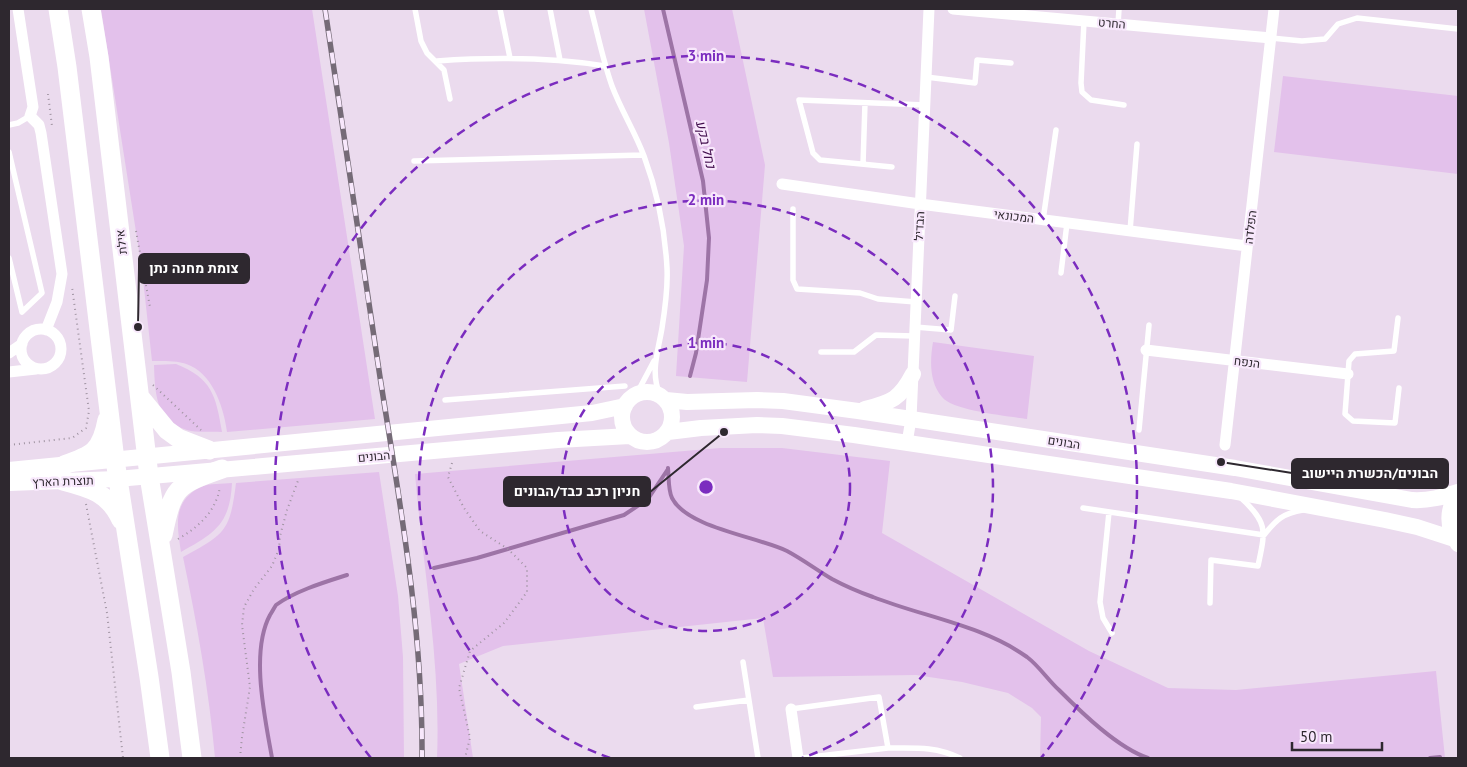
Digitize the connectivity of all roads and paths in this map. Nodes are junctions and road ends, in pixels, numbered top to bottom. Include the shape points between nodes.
1 (18, 9) edge
2 (58, 9) edge
3 (91, 9) edge
4 (415, 9) edge
5 (500, 9) edge
6 (550, 9) edge
7 (591, 9) edge
8 (929, 9) edge
9 (953, 9) edge
10 (1120, 9) edge
11 (1274, 9) edge
12 (1084, 21) junction
13 (1118, 24) junction
14 (1458, 29) edge
15 (1271, 38) junction
16 (510, 58) junction
17 (560, 60) junction
18 (437, 61) junction
19 (1011, 63) dead end
20 (605, 66) junction
21 (926, 77) junction
22 (450, 100) dead end
23 (865, 103) junction
24 (925, 105) junction
25 (1124, 105) dead end
26 (30, 116) junction
27 (9, 125) edge
28 (1056, 130) dead end
29 (1137, 144) dead end
30 (9, 152) edge
31 (643, 155) junction
32 (414, 161) dead end
33 (863, 164) junction
34 (892, 167) dead end
35 (782, 184) dead end
36 (920, 204) junction
37 (793, 209) dead end
38 (1043, 220) junction
39 (1067, 223) junction
40 (1130, 231) junction
41 (1247, 246) junction
42 (9, 258) edge
43 (1061, 273) dead end
44 (955, 296) dead end
45 (916, 302) junction
46 (1398, 318) dead end
47 (1149, 324) dead end
48 (46, 330) junction
49 (915, 332) junction
50 (22, 344) junction
51 (1146, 350) junction
52 (822, 352) dead end
53 (9, 353) edge
54 (657, 355) junction
55 (1234, 361) junction
56 (36, 368) junction
57 (137, 370) junction
58 (9, 372) edge
59 (913, 374) junction
60 (1348, 374) junction
61 (1399, 388) dead end
62 (629, 396) junction
63 (140, 397) junction
64 (663, 398) junction
65 (445, 400) dead end
66 (108, 409) junction
67 (858, 411) junction
68 (911, 419) junction
69 (1139, 430) dead end
70 (668, 432) junction
71 (630, 436) junction
72 (907, 443) junction
73 (1224, 445) dead end
74 (215, 449) junction
75 (455, 449) junction
76 (147, 457) junction
77 (302, 462) junction
78 (222, 469) junction
79 (9, 470) edge
80 (116, 470) junction
81 (64, 473) junction
82 (150, 476) junction
83 (9, 483) edge
84 (1230, 492) junction
85 (1458, 492) edge
86 (85, 500) dead end
87 (1083, 508) dead end
88 (1321, 508) junction
89 (1109, 512) junction
90 (125, 530) junction
91 (1264, 535) junction
92 (1456, 542) edge
93 (160, 549) junction
94 (1210, 603) dead end
95 (1112, 634) dead end
96 (743, 662) dead end
97 (749, 700) junction
98 (696, 706) dead end
99 (791, 709) joint
100 (888, 748) junction
101 (123, 758) edge
102 (160, 758) edge
103 (192, 758) edge
104 (240, 758) edge
105 (465, 758) edge
106 (758, 758) edge
107 (798, 758) edge
108 (802, 758) edge
109 (960, 758) edge

1 - 26 street via 33,107
2 - 66 main road
3 - 57 main road, אילת
4 - 18 lane via 421,40 427,53
5 - 16 lane
6 - 17 lane
7 - 20 lane
8 - 21 street, הבדיל
9 - 12 street, החרט
10 - 13 lane
11 - 15 street, הפלדה
12 - 13 street, החרט
12 - 25 lane via 1082,92 1091,100
13 - 15 street, החרט
14 - 15 lane via 1357,18 1338,24 1325,38 1302,41
15 - 41 street, הפלדה
16 - 17 lane
16 - 18 lane
17 - 20 lane
18 - 22 lane via 445,73
19 - 21 lane via 977,60 975,82
20 - 31 lane
21 - 24 street, הבדיל
23 - 24 lane
23 - 33 lane
23 - 33 lane via 799,100 813,153 820,160
24 - 36 street, הבדיל
26 - 27 lane
26 - 48 street via 39,125 41,133 62,268 60,291
28 - 38 lane
29 - 40 lane
30 - 42 lane via 42,294 22,312
31 - 32 lane
31 - 54 lane via 663,232 667,269
33 - 34 lane
35 - 36 street, המכונאי
36 - 38 street, המכונאי
36 - 45 street, הבדיל
37 - 45 lane via 793,280 798,289
38 - 39 street, המכונאי
39 - 40 street, המכונאי
39 - 43 lane
40 - 41 street, המכונאי
41 - 55 street, הפלדה
44 - 49 lane via 950,330
45 - 49 street, הבדיל
46 - 60 lane via 1394,351 1355,354 1349,361
47 - 51 lane
48 - 50 street via 36,330
48 - 56 street via 59,340 61,353 49,368
49 - 52 lane via 876,335 854,352
49 - 59 street, הבדיל
50 - 53 street
50 - 56 street via 26,362
51 - 55 street, הנפח
51 - 69 lane
54 - 62 lane
54 - 64 lane via 654,378
55 - 60 street, הנפח
55 - 73 street, הפלדה
56 - 58 street
57 - 63 main road, אילת
57 - 74 path
59 - 67 street via 905,390 895,398 883,405
59 - 68 street, הבדיל
60 - 61 lane via 1345,414 1353,420 1395,423
62 - 64 street via 644,392
62 - 65 lane
62 - 71 street via 622,422
62 - 74 street, הבונים via 592,413
63 - 74 main road via 167,430 178,438
63 - 76 main road, אילת
64 - 67 street, הבונים via 687,402 784,401
64 - 70 street via 673,416
66 - 80 main road
66 - 81 main road via 104,435 96,450
67 - 68 street, הבונים
68 - 72 street, הבדיל
68 - 85 street, הבונים via 1235,468 1412,500 1438,499
70 - 71 street via 654,442
70 - 72 street, הבונים via 724,426 782,426
71 - 75 street, הבונים
72 - 84 street, הבונים
74 - 76 street, הבונים
75 - 77 street, הבונים
75 - 105 path via 448,477 464,508 480,531 508,549 527,568 527,592 504,623 470,651 459,688 470,738
76 - 80 street, הבונים
76 - 82 main road, אילת
77 - 78 street, הבונים
77 - 104 path via 279,549 272,566 244,607 242,625 250,687
78 - 82 street, הבונים
78 - 93 path via 218,498 212,511 187,534
78 - 93 main road via 181,487 168,510
79 - 81 street, תוצרת הארץ
80 - 81 street, תוצרת הארץ
80 - 82 street, הבונים
80 - 90 main road
81 - 83 street, תוצרת הארץ
81 - 90 main road via 104,496 116,509
82 - 93 main road, אילת
84 - 88 street, הבונים
84 - 91 lane via 1252,508
85 - 92 street via 1450,510 1450,530
86 - 101 path via 107,613
87 - 89 lane
88 - 91 lane via 1287,514 1275,521
88 - 92 street, הבונים via 1418,527
89 - 91 lane
89 - 95 lane via 1100,602 1103,618
90 - 102 main road
91 - 94 lane via 1258,566 1211,560
93 - 103 main road, אילת
96 - 97 lane
97 - 98 lane
97 - 106 lane
99 - 100 lane via 879,697
99 - 107 street
100 - 108 lane
100 - 109 lane via 930,748

